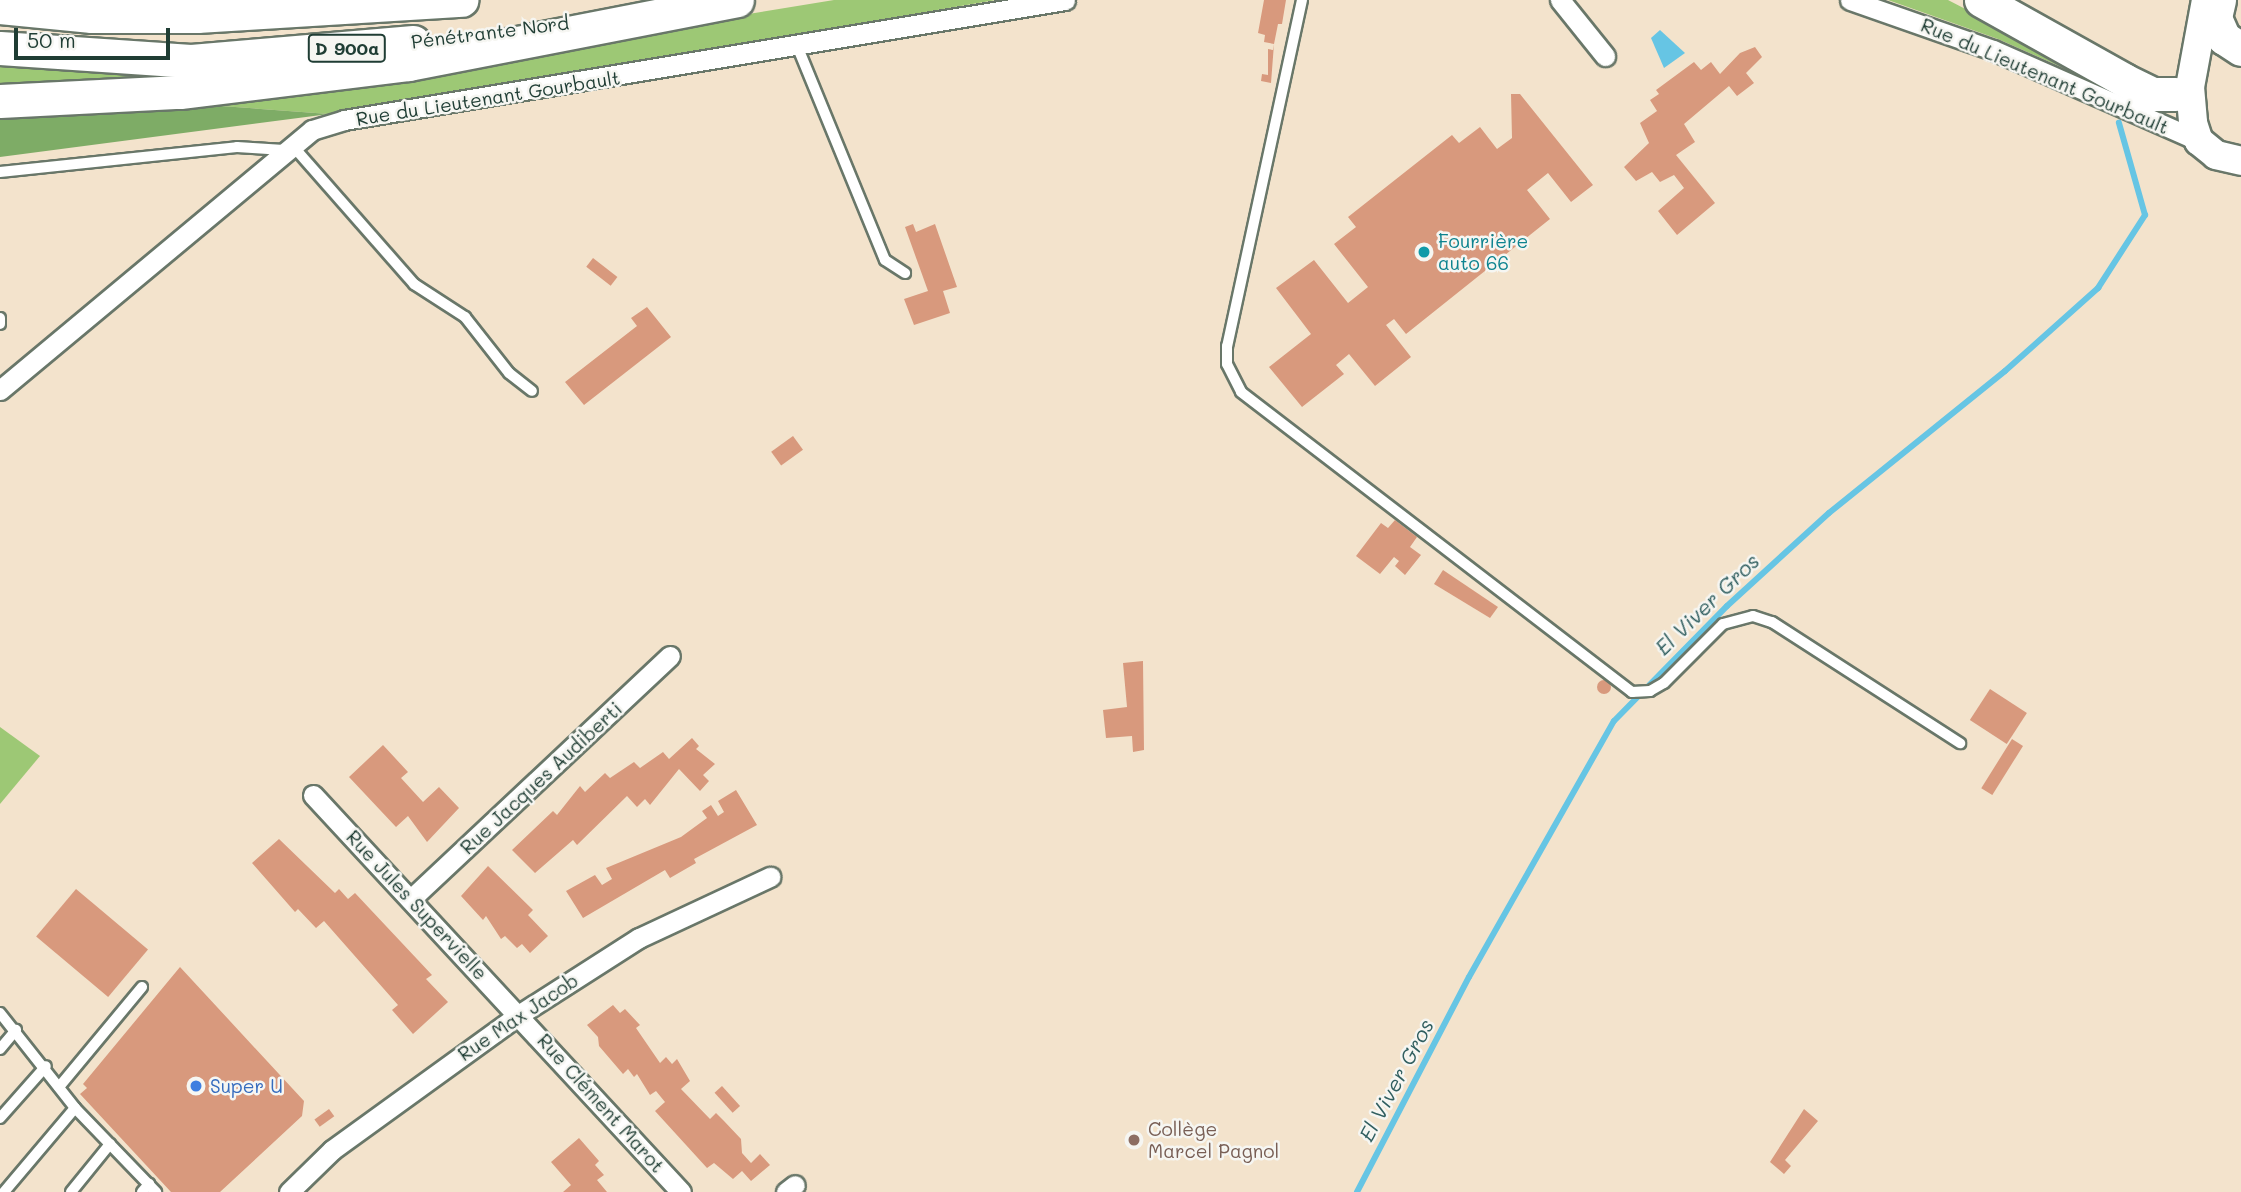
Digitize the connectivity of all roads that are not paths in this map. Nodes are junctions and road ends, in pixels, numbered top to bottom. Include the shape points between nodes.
1 (462, 0) edge
2 (728, 0) edge
3 (737, 0) edge
4 (1065, 0) edge
5 (1302, 0) edge
6 (1560, 0) edge
7 (1850, 0) edge
8 (1982, 0) edge
9 (2206, 0) edge
10 (2219, 0) edge
11 (2233, 0) edge
12 (0, 7) edge
13 (693, 7) junction
14 (2232, 43) edge
15 (0, 48) edge
16 (798, 48) junction
17 (1605, 56) dead end
18 (2190, 85) junction
19 (0, 101) edge
20 (288, 147) junction
21 (2219, 152) edge
22 (0, 172) edge
23 (905, 273) dead end
24 (0, 318) edge
25 (0, 324) edge
26 (0, 390) edge
27 (532, 391) dead end
28 (670, 656) dead end
29 (1960, 743) dead end
30 (313, 795) dead end
31 (770, 877) dead end
32 (411, 899) junction
33 (142, 987) dead end
34 (0, 1013) edge
35 (520, 1014) junction
36 (16, 1030) junction
37 (0, 1049) edge
38 (46, 1066) junction
39 (59, 1087) junction
40 (75, 1108) junction
41 (0, 1118) edge
42 (110, 1144) junction
43 (149, 1189) edge
44 (4, 1192) edge
45 (71, 1192) edge
46 (289, 1192) edge
47 (681, 1192) edge

1 - 12 highway, Pénétrante Nord / D 900a via 197,16 92,16
2 - 13 highway, Pénétrante Nord / D 900a
3 - 13 highway
4 - 16 street, Rue du Lieutenant Gourbault
5 - 29 lane via 1227,346 1232,378 1241,393 1632,692 1664,684 1723,624 1753,617 1772,622
6 - 17 street
7 - 21 street, Rue du Lieutenant Gourbault via 1993,50
8 - 18 highway via 2153,94
9 - 18 main road
10 - 14 highway via 2215,18
11 - 14 main road
13 - 15 highway, Pénétrante Nord / D 900a via 450,39 191,61
13 - 19 highway via 410,64 180,92
14 - 18 main road
16 - 20 street, Rue du Lieutenant Gourbault via 344,120 312,130
16 - 23 lane via 885,260
18 - 21 main road via 2202,103
20 - 22 lane via 237,147
20 - 26 street, Rue du Lieutenant Gourbault
20 - 27 lane via 414,284 464,317 509,373
24 - 25 lane
28 - 32 street, Rue Jacques Audiberti
30 - 32 street, Rue Jules Supervielle
31 - 35 street, Rue Max Jacob via 639,938
32 - 35 street, Rue Jules Supervielle
33 - 39 lane
34 - 36 lane
35 - 46 street, Rue Max Jacob via 332,1150
35 - 47 street, Rue Clément Marot
36 - 37 lane
36 - 38 lane
38 - 39 lane
38 - 41 lane
39 - 40 lane
40 - 42 lane
40 - 44 lane
42 - 43 lane
42 - 45 lane

